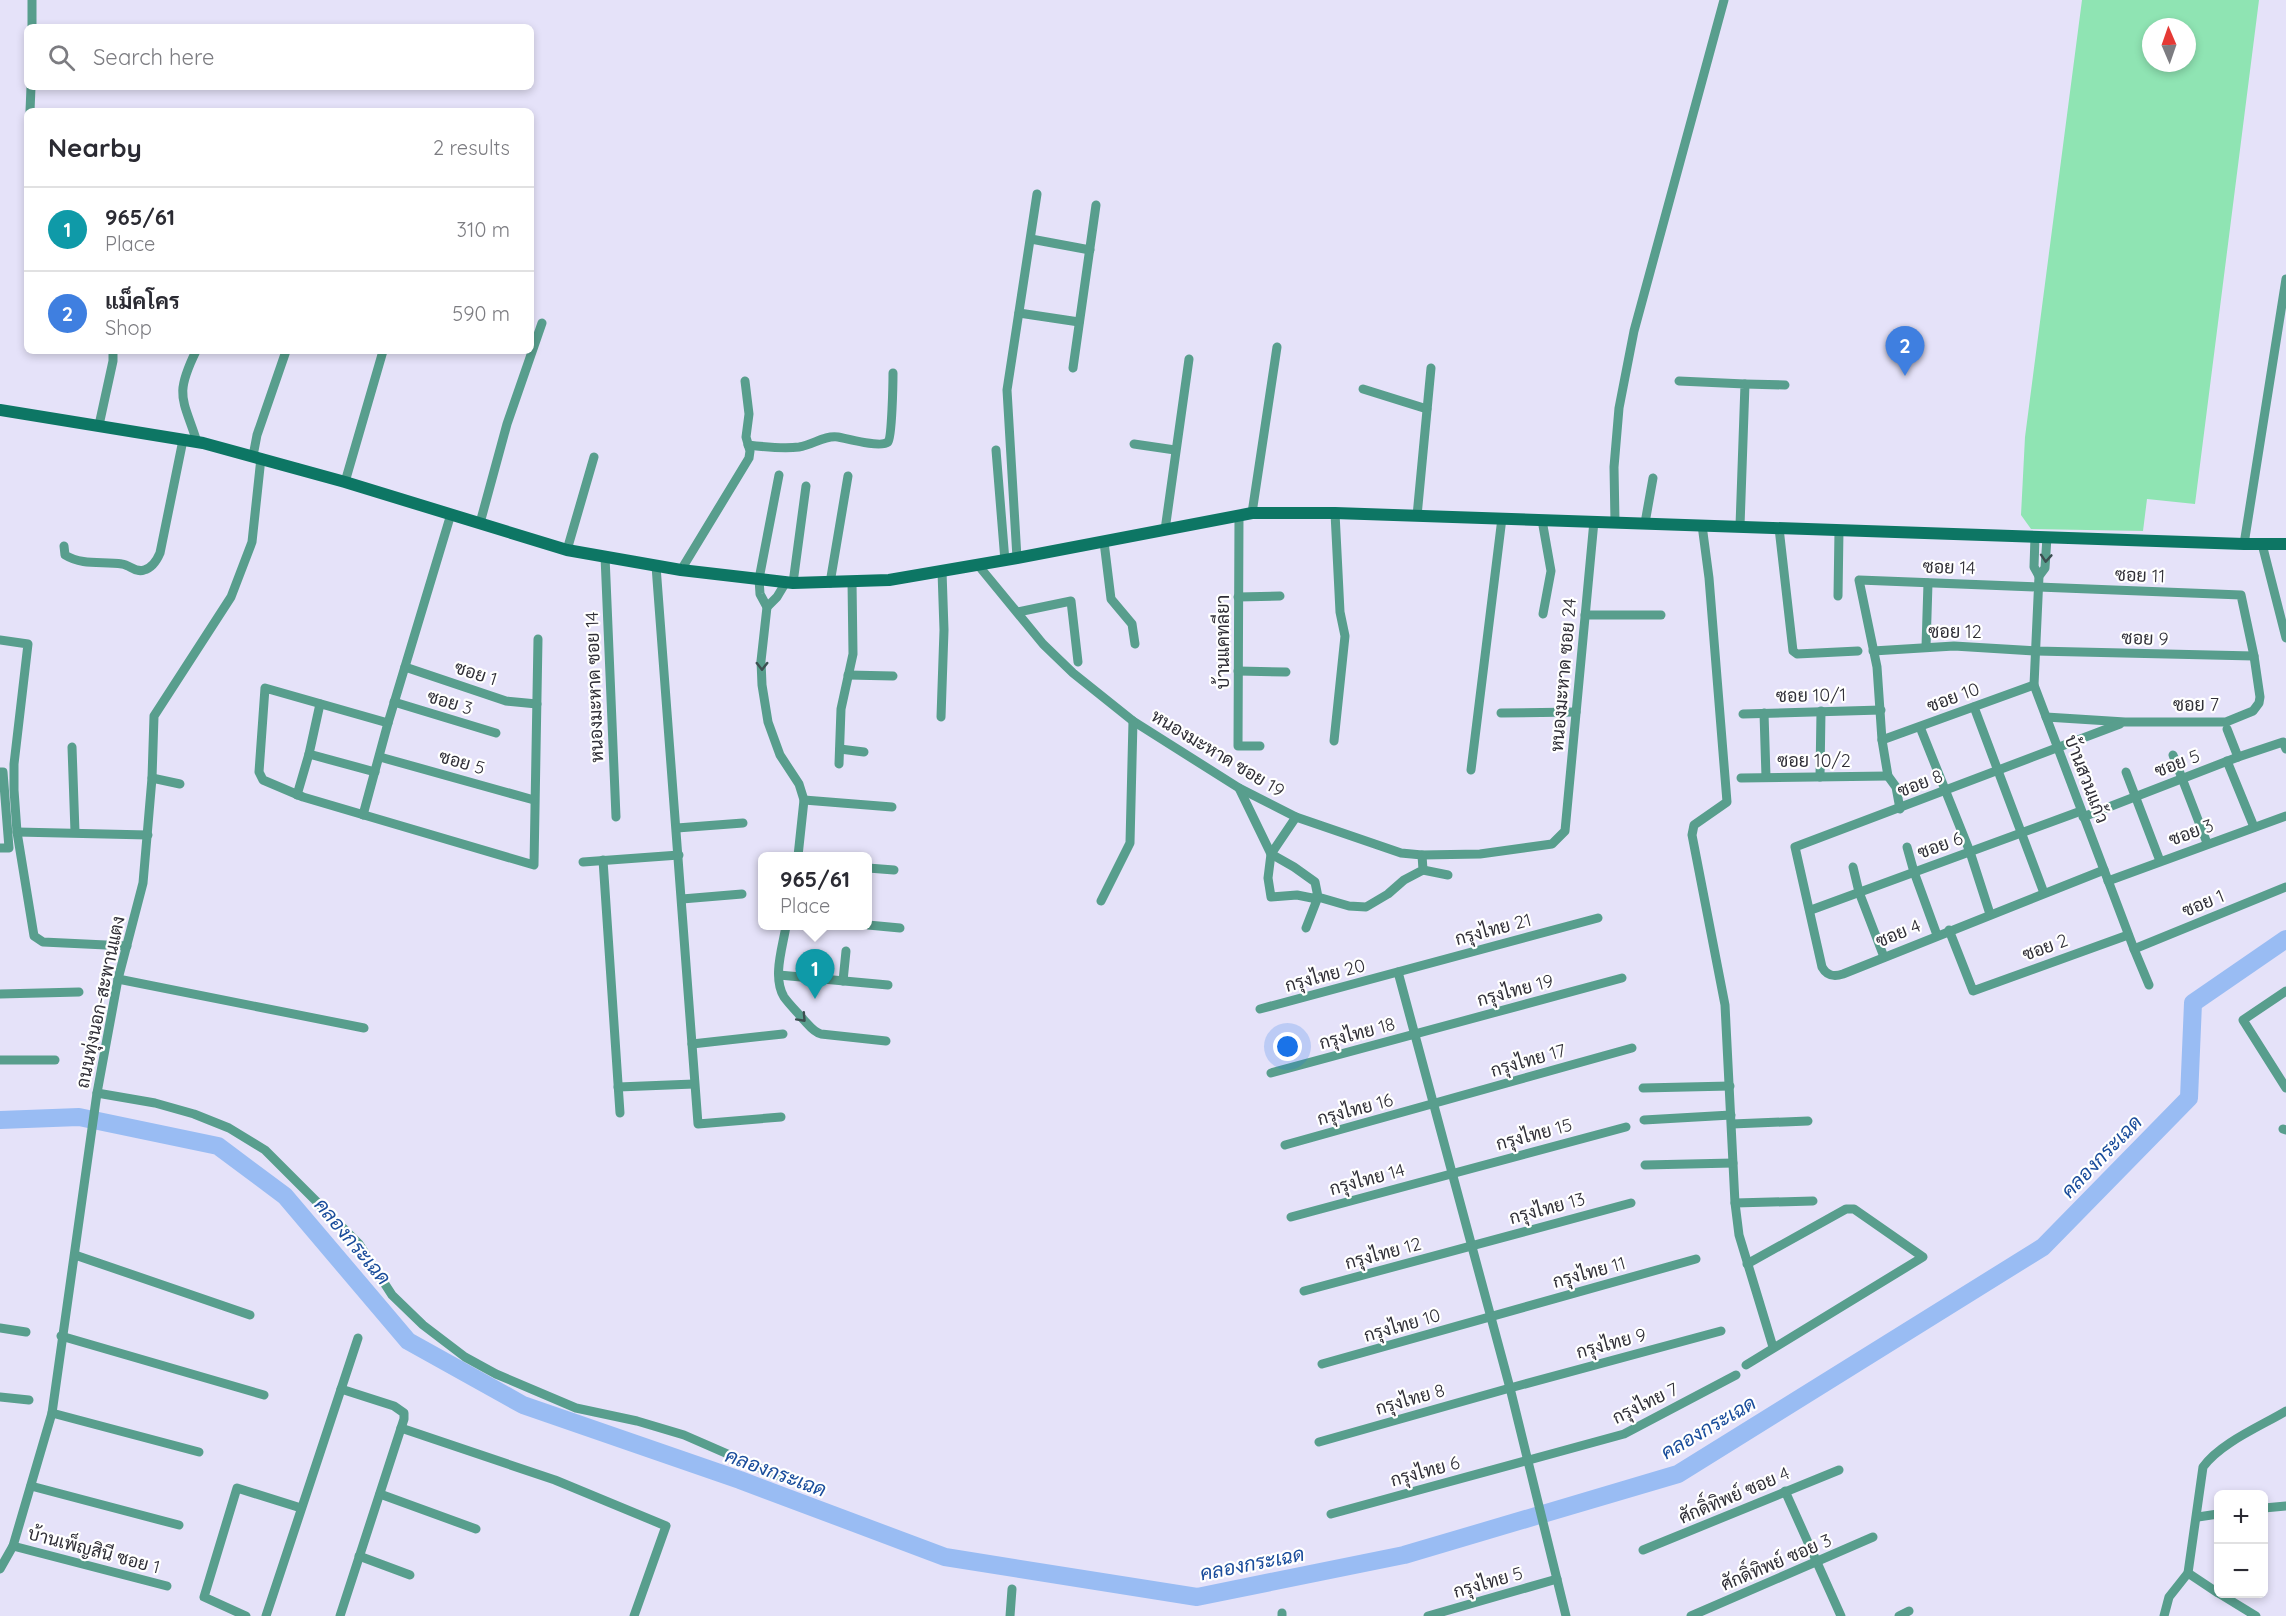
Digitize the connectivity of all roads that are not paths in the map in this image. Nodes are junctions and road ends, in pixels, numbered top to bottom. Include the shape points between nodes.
1 (32, 0) edge
2 (1724, 0) edge
3 (32, 24) edge
4 (31, 90) edge
5 (30, 108) edge
6 (1037, 194) dead end
7 (1096, 205) dead end
8 (1031, 240) junction
9 (1090, 250) junction
10 (2286, 279) edge
11 (1019, 313) junction
12 (1079, 322) junction
13 (542, 323) dead end
14 (534, 346) edge
15 (1277, 347) dead end
16 (113, 354) edge
17 (194, 354) edge
18 (285, 354) edge
19 (382, 354) edge
20 (531, 354) edge
21 (1189, 358) dead end
22 (1073, 368) dead end
23 (1431, 368) dead end
24 (893, 373) dead end
25 (745, 381) dead end
26 (1678, 381) dead end
27 (1745, 384) junction
28 (1785, 386) dead end
29 (1363, 389) dead end
30 (1427, 409) junction
31 (0, 410) edge
32 (99, 425) junction
33 (183, 440) junction
34 (198, 442) junction
35 (1134, 444) dead end
36 (748, 445) junction
37 (996, 450) dead end
38 (1175, 450) junction
39 (257, 457) junction
40 (594, 457) dead end
41 (779, 475) dead end
42 (848, 476) dead end
43 (1653, 478) dead end
44 (345, 482) junction
45 (806, 486) dead end
46 (1252, 513) junction
47 (1335, 513) junction
48 (451, 514) junction
49 (1239, 515) junction
50 (1417, 516) junction
51 (1502, 518) junction
52 (1542, 520) junction
53 (1594, 521) junction
54 (1615, 522) junction
55 (480, 523) junction
56 (1646, 523) junction
57 (1702, 525) junction
58 (1740, 526) junction
59 (1779, 528) junction
60 (1165, 530) junction
61 (1839, 530) junction
62 (2041, 537) junction
63 (1104, 542) junction
64 (2244, 544) junction
65 (2262, 544) junction
66 (2286, 544) edge
67 (64, 546) dead end
68 (567, 550) junction
69 (605, 556) junction
70 (1011, 560) junction
71 (978, 565) junction
72 (656, 566) junction
73 (681, 570) junction
74 (942, 571) junction
75 (759, 579) junction
76 (852, 581) junction
77 (790, 583) junction
78 (830, 583) junction
79 (1928, 583) junction
80 (2039, 587) junction
81 (2241, 595) joint
82 (1280, 596) dead end
83 (1838, 596) dead end
84 (1238, 597) junction
85 (767, 608) junction
86 (1018, 612) junction
87 (1543, 614) dead end
88 (1585, 615) junction
89 (1661, 615) dead end
90 (2286, 638) edge
91 (538, 639) dead end
92 (0, 640) edge
93 (1135, 644) dead end
94 (1926, 647) junction
95 (1858, 651) dead end
96 (1873, 651) junction
97 (2036, 651) junction
98 (2254, 656) junction
99 (1078, 662) dead end
100 (405, 667) junction
101 (1238, 671) junction
102 (1286, 672) dead end
103 (849, 675) junction
104 (893, 676) dead end
105 (2034, 685) junction
106 (394, 702) junction
107 (320, 704) junction
108 (537, 704) junction
109 (1974, 707) junction
110 (1881, 710) junction
111 (1821, 711) junction
112 (1576, 712) junction
113 (1501, 713) dead end
114 (1764, 713) junction
115 (1743, 714) dead end
116 (941, 717) dead end
117 (2046, 717) junction
118 (1133, 722) junction
119 (2125, 722) junction
120 (388, 723) junction
121 (1920, 726) junction
122 (2227, 729) dead end
123 (496, 733) dead end
124 (1882, 740) junction
125 (1334, 741) dead end
126 (2285, 746) edge
127 (72, 747) dead end
128 (1260, 747) dead end
129 (2058, 748) junction
130 (840, 749) junction
131 (864, 752) dead end
132 (309, 754) junction
133 (2173, 755) dead end
134 (380, 757) junction
135 (2238, 757) junction
136 (2227, 761) junction
137 (839, 764) dead end
138 (1471, 770) dead end
139 (1997, 771) junction
140 (0, 772) edge
141 (375, 772) junction
142 (2126, 772) dead end
143 (1888, 776) junction
144 (1766, 777) junction
145 (1820, 777) junction
146 (152, 778) junction
147 (1741, 778) dead end
148 (2181, 779) junction
149 (180, 783) dead end
150 (1239, 789) junction
151 (1946, 791) junction
152 (297, 795) junction
153 (2135, 797) junction
154 (534, 800) junction
155 (804, 800) junction
156 (892, 807) dead end
157 (1900, 808) junction
158 (2082, 814) junction
159 (363, 815) junction
160 (2286, 816) edge
161 (615, 817) dead end
162 (1296, 817) junction
163 (743, 823) dead end
164 (2254, 827) junction
165 (677, 828) junction
166 (1565, 831) joint
167 (17, 832) junction
168 (75, 832) junction
169 (2021, 833) junction
170 (148, 835) junction
171 (2207, 843) junction
172 (1907, 847) dead end
173 (0, 848) edge
174 (1794, 848) joint
175 (798, 852) edge
176 (1970, 852) junction
177 (1271, 854) junction
178 (679, 855) junction
179 (1422, 855) junction
180 (603, 860) junction
181 (2160, 861) junction
182 (583, 862) dead end
183 (1853, 867) dead end
184 (872, 868) edge
185 (894, 870) dead end
186 (1423, 870) junction
187 (2104, 870) junction
188 (1914, 872) junction
189 (1448, 875) dead end
190 (2108, 881) junction
191 (2286, 887) edge
192 (1859, 892) junction
193 (2044, 893) junction
194 (742, 894) dead end
195 (1318, 897) junction
196 (682, 898) junction
197 (1101, 901) dead end
198 (1811, 910) junction
199 (1990, 914) junction
200 (1598, 918) dead end
201 (872, 925) edge
202 (900, 928) dead end
203 (1306, 928) dead end
204 (785, 930) edge
205 (1949, 930) junction
206 (1937, 935) junction
207 (2128, 935) junction
208 (127, 946) junction
209 (2134, 950) junction
210 (846, 951) dead end
211 (1884, 957) junction
212 (1398, 972) junction
213 (779, 975) junction
214 (1622, 978) dead end
215 (118, 979) junction
216 (843, 981) junction
217 (888, 985) dead end
218 (2149, 985) dead end
219 (2286, 991) edge
220 (79, 992) dead end
221 (0, 994) edge
222 (1260, 1010) dead end
223 (364, 1028) dead end
224 (783, 1034) dead end
225 (1416, 1035) junction
226 (886, 1041) dead end
227 (692, 1044) junction
228 (1632, 1048) dead end
229 (0, 1059) edge
230 (55, 1060) dead end
231 (1271, 1073) dead end
232 (694, 1084) junction
233 (1730, 1086) junction
234 (618, 1087) junction
235 (1643, 1088) dead end
236 (2286, 1088) edge
237 (96, 1097) junction
238 (1433, 1104) junction
239 (620, 1113) dead end
240 (781, 1117) dead end
241 (1644, 1120) dead end
242 (1732, 1120) junction
243 (1808, 1121) dead end
244 (1626, 1127) dead end
245 (1285, 1145) dead end
246 (1733, 1163) junction
247 (1645, 1165) dead end
248 (1452, 1173) junction
249 (1813, 1201) dead end
250 (1631, 1203) dead end
251 (1735, 1203) junction
252 (1291, 1217) dead end
253 (1471, 1246) junction
254 (75, 1255) junction
255 (1696, 1259) dead end
256 (1748, 1264) junction
257 (1304, 1291) dead end
258 (250, 1315) dead end
259 (1491, 1316) junction
260 (0, 1328) edge
261 (1721, 1331) dead end
262 (26, 1332) dead end
263 (61, 1336) junction
264 (358, 1338) dead end
265 (1773, 1347) junction
266 (1322, 1365) dead end
267 (1746, 1365) dead end
268 (1736, 1375) dead end
269 (1510, 1388) junction
270 (342, 1389) junction
271 (264, 1395) dead end
272 (0, 1397) edge
273 (29, 1400) dead end
274 (2286, 1411) edge
275 (52, 1413) junction
276 (401, 1428) junction
277 (1319, 1442) dead end
278 (199, 1452) dead end
279 (1528, 1460) junction
280 (1839, 1470) dead end
281 (778, 1476) dead end
282 (31, 1486) junction
283 (1785, 1491) junction
284 (380, 1494) junction
285 (2286, 1506) edge
286 (301, 1508) junction
287 (2268, 1508) edge
288 (1330, 1514) dead end
289 (2214, 1515) edge
290 (2198, 1517) junction
291 (179, 1525) dead end
292 (476, 1529) dead end
293 (1873, 1537) dead end
294 (13, 1546) junction
295 (1643, 1550) dead end
296 (359, 1556) junction
297 (1816, 1563) junction
298 (0, 1569) edge
299 (2188, 1573) junction
300 (410, 1575) dead end
301 (1557, 1579) junction
302 (167, 1586) dead end
303 (1012, 1589) dead end
304 (2214, 1590) edge
305 (2227, 1598) edge
306 (1909, 1611) dead end
307 (246, 1616) edge
308 (266, 1616) edge
309 (340, 1616) edge
310 (634, 1616) edge
311 (1010, 1616) edge
312 (1428, 1616) edge
313 (1566, 1616) edge
314 (1691, 1616) edge
315 (1841, 1616) edge
316 (1899, 1616) edge
317 (2164, 1616) edge
318 (2256, 1616) edge

1 - 3 street
2 - 54 street via 1632,339 1619,408
4 - 5 street
6 - 8 street
7 - 9 street
8 - 9 street
8 - 11 street
9 - 12 street
10 - 64 street
11 - 12 street
11 - 70 street via 1007,401
12 - 22 street
13 - 14 street
15 - 46 street
16 - 32 street
17 - 34 street via 185,373 182,396
18 - 39 street, ถนนทุ่งนอก-สะพานแตง via 257,435
19 - 44 street
20 - 55 street
21 - 38 street
23 - 30 street
24 - 36 street via 887,443 835,437 796,448
25 - 36 street
26 - 27 street
27 - 28 street
27 - 58 street
29 - 30 street
30 - 50 street
31 - 32 street
32 - 33 street
33 - 34 street
33 - 67 street via 160,554 147,570 73,560 65,555
34 - 39 street
35 - 38 street
36 - 73 street via 750,453 745,466
37 - 70 street
38 - 60 street
39 - 44 street
39 - 146 street, ถนนทุ่งนอก-สะพานแตง via 252,542 231,597 154,716
40 - 68 street
41 - 75 street
42 - 78 street
43 - 56 street
44 - 48 street
45 - 77 street
46 - 47 street
46 - 49 street
47 - 50 street
47 - 125 street via 1340,612 1345,636
48 - 55 street
48 - 100 street
49 - 60 street
49 - 84 street, บ้านแคทลียา
50 - 51 street
51 - 52 street
51 - 138 street
52 - 53 street
52 - 87 street via 1551,571
53 - 54 street
53 - 88 street, หนองมะหาด ซอย 24
54 - 56 street
55 - 68 street
56 - 57 street
57 - 58 street
57 - 233 street via 1727,802 1694,825 1692,835 1725,1005
58 - 59 street
59 - 61 street
59 - 95 street via 1793,651
60 - 63 street
61 - 62 street
61 - 83 street
62 - 64 street
62 - 80 street, บ้านสวนแก้ว via 2045,568 2039,576
63 - 70 street
63 - 93 street via 1111,599 1132,624
64 - 65 street
65 - 66 street
65 - 90 street
68 - 69 street
69 - 72 street
69 - 161 street, หนองมะหาด ซอย 14
70 - 71 street
71 - 74 street
71 - 86 street, หนองมะหาด ซอย 19
72 - 73 street
72 - 165 street
73 - 75 street
74 - 76 street via 889,580
74 - 116 street
75 - 77 street
75 - 85 street via 760,594
76 - 78 street
76 - 103 street via 853,654
77 - 78 street
77 - 85 street
79 - 80 street, ซอย 14
79 - 94 street
79 - 96 street, ซอย 14 via 1859,580
80 - 81 street, ซอย 11
80 - 97 street, บ้านสวนแก้ว
81 - 98 street, ซอย 7
82 - 84 street
84 - 101 street, บ้านแคทลียา
85 -> 155 street via 761,661 768,722
86 - 99 street via 1071,601
86 - 118 street, หนองมะหาด ซอย 19 via 1073,673
88 - 89 street
88 - 112 street, หนองมะหาด ซอย 24
91 - 108 street
92 - 167 street via 28,644 14,764
94 - 96 street, ซอย 12
94 - 97 street, ซอย 12
96 - 110 street
97 - 98 street, ซอย 9
97 - 105 street, บ้านสวนแก้ว
98 - 119 street, ซอย 7 via 2260,697 2253,711 2226,722
100 - 106 street
100 - 108 street, ซอย 1 via 506,700
101 - 102 street
101 - 128 street, บ้านแคทลียา via 1238,746
103 - 104 street
103 - 130 street via 841,709
105 - 109 street, ซอย 10
105 - 117 street, บ้านสวนแก้ว
106 - 120 street
106 - 123 street, ซอย 3
107 - 120 street
107 - 132 street
107 - 152 street via 265,688 259,772 263,780
108 - 154 street
109 - 121 street, ซอย 10
109 - 139 street
110 - 111 street, ซอย 10/1
110 - 124 street
111 - 114 street, ซอย 10/1
111 - 145 street
112 - 113 street
112 - 166 street, หนองมะหาด ซอย 24
114 - 115 street, ซอย 10/1
114 - 144 street
117 - 119 street, ซอย 7
117 - 129 street, บ้านสวนแก้ว
118 - 150 street, หนองมะหาด ซอย 19
118 - 197 street via 1130,843
119 - 129 street, ซอย 7
120 - 134 street
121 - 124 street, ซอย 10
121 - 151 street
122 - 135 street
124 - 143 street
126 - 135 street, ซอย 5
127 - 168 street
129 - 139 street, ซอย 8
129 - 158 street, บ้านสวนแก้ว
130 - 131 street
130 - 137 street
132 - 141 street
132 - 152 street
133 - 148 street
134 - 141 street
134 - 154 street, ซอย 5
135 - 136 street, ซอย 5
136 - 148 street, ซอย 5
136 - 164 street
139 - 151 street, ซอย 8
139 - 169 street
140 - 173 street via 9,848
141 - 159 street
142 - 153 street
143 - 145 street, ซอย 10/2
143 - 157 street via 1896,787
144 - 145 street, ซอย 10/2
144 - 147 street, ซอย 10/2
146 - 149 street
146 - 170 street, ถนนทุ่งนอก-สะพานแตง
148 - 153 street, ซอย 5
148 - 171 street
150 - 162 street, หนองมะหาด ซอย 19
150 - 177 street
151 - 157 street, ซอย 8
151 - 176 street
152 - 159 street
153 - 158 street, ซอย 5
153 - 181 street
154 - 159 street via 534,865
155 - 156 street
155 - 175 street
157 - 174 street, ซอย 8
158 - 169 street, ซอย 6
158 - 187 street, บ้านสวนแก้ว
160 - 164 street, ซอย 3
162 - 177 street
162 - 179 street, หนองมะหาด ซอย 19 via 1401,853
163 - 165 street
164 - 171 street, ซอย 3
165 - 178 street
166 - 179 street, หนองมะหาด ซอย 19 via 1552,844 1480,854
167 - 168 street
167 - 208 street via 34,936 44,942
168 - 170 street
169 - 176 street, ซอย 6
169 - 193 street
170 - 208 street, ถนนทุ่งนอก-สะพานแตง via 143,883
171 - 181 street, ซอย 3
172 - 188 street
174 - 198 street, ซอย 4
176 - 188 street, ซอย 6
176 - 199 street
177 - 195 street via 1315,882
177 - 195 street via 1271,897
178 - 180 street
178 - 196 street
179 - 186 street
180 - 182 street
180 - 234 street
181 - 190 street, ซอย 3
183 - 192 street
184 - 185 street
186 - 189 street
186 - 195 street via 1366,907
187 - 190 street, บ้านสวนแก้ว
187 - 193 street, ซอย 4
188 - 192 street, ซอย 6
188 - 206 street
190 - 207 street, บ้านสวนแก้ว
191 - 209 street, ซอย 1
192 - 198 street, ซอย 6
192 - 211 street
193 - 199 street, ซอย 4
194 - 196 street
195 - 203 street
196 - 227 street
198 - 211 street, ซอย 4 via 1822,967 1829,975
199 - 205 street, ซอย 4
200 - 212 street, กรุงไทย 21
201 - 202 street
204 - 213 street
205 - 206 street, ซอย 4
205 - 207 street, ซอย 2 via 1973,991
206 - 211 street, ซอย 4
207 - 209 street, บ้านสวนแก้ว
208 - 215 street, ถนนทุ่งนอก-สะพานแตง
209 - 218 street, บ้านสวนแก้ว
210 - 216 street
212 - 222 street, กรุงไทย 20
212 - 225 street
213 - 216 street
213 -> 226 street via 784,996 816,1033
214 - 225 street, กรุงไทย 19
215 - 223 street
215 - 237 street, ถนนทุ่งนอก-สะพานแตง
216 - 217 street
219 - 236 street via 2243,1020
220 - 221 street
224 - 227 street
225 - 231 street, กรุงไทย 18
225 - 238 street
227 - 232 street
228 - 238 street, กรุงไทย 17
229 - 230 street
232 - 234 street
232 - 240 street via 698,1124
233 - 235 street
233 - 242 street
234 - 239 street
237 - 254 street, ถนนทุ่งนอก-สะพานแตง
237 - 281 street via 156,1103 194,1114 265,1149 359,1244 392,1295 465,1357 576,1408 684,1435
238 - 245 street, กรุงไทย 16
238 - 248 street
241 - 242 street
242 - 243 street
242 - 246 street
244 - 248 street, กรุงไทย 15
246 - 247 street
246 - 251 street
248 - 252 street, กรุงไทย 14
248 - 253 street
249 - 251 street
250 - 253 street, กรุงไทย 13
251 - 256 street
253 - 257 street, กรุงไทย 12
253 - 259 street
254 - 258 street
254 - 263 street, ถนนทุ่งนอก-สะพานแตง
255 - 259 street, กรุงไทย 11
256 - 265 street
256 - 265 street via 1846,1209 1854,1209 1923,1257
259 - 266 street, กรุงไทย 10
259 - 269 street
260 - 262 street
261 - 269 street, กรุงไทย 9
263 - 271 street
263 - 275 street, ถนนทุ่งนอก-สะพานแตง
264 - 270 street
265 - 267 street
268 - 279 street, กรุงไทย 7 via 1624,1434
269 - 277 street, กรุงไทย 8
269 - 279 street
270 - 276 street via 399,1408 404,1413
270 - 286 street
272 - 273 street
274 - 290 street via 2209,1459 2201,1475
275 - 278 street
275 - 282 street, ถนนทุ่งนอก-สะพานแตง
276 - 284 street
276 - 310 street via 555,1480 666,1526
279 - 288 street, กรุงไทย 6
279 - 301 street
280 - 283 street, ศักดิ์ทิพย์ ซอย 4
282 - 291 street
282 - 294 street, ถนนทุ่งนอก-สะพานแตง
283 - 295 street, ศักดิ์ทิพย์ ซอย 4
283 - 297 street
284 - 292 street
284 - 296 street
285 - 287 street
286 - 307 street via 237,1488 204,1597
286 - 308 street
289 - 290 street
290 - 299 street
293 - 297 street, ศักดิ์ทิพย์ ซอย 3
294 - 298 street, ถนนทุ่งนอก-สะพานแตง
294 - 302 street, บ้านเพ็ญสินี ซอย 1
296 - 300 street
296 - 309 street
297 - 314 street, ศักดิ์ทิพย์ ซอย 3
297 - 315 street
299 - 304 street
299 - 317 street via 2169,1597
301 - 312 street, กรุงไทย 5
301 - 313 street
303 - 311 street
305 - 318 street
306 - 316 street

